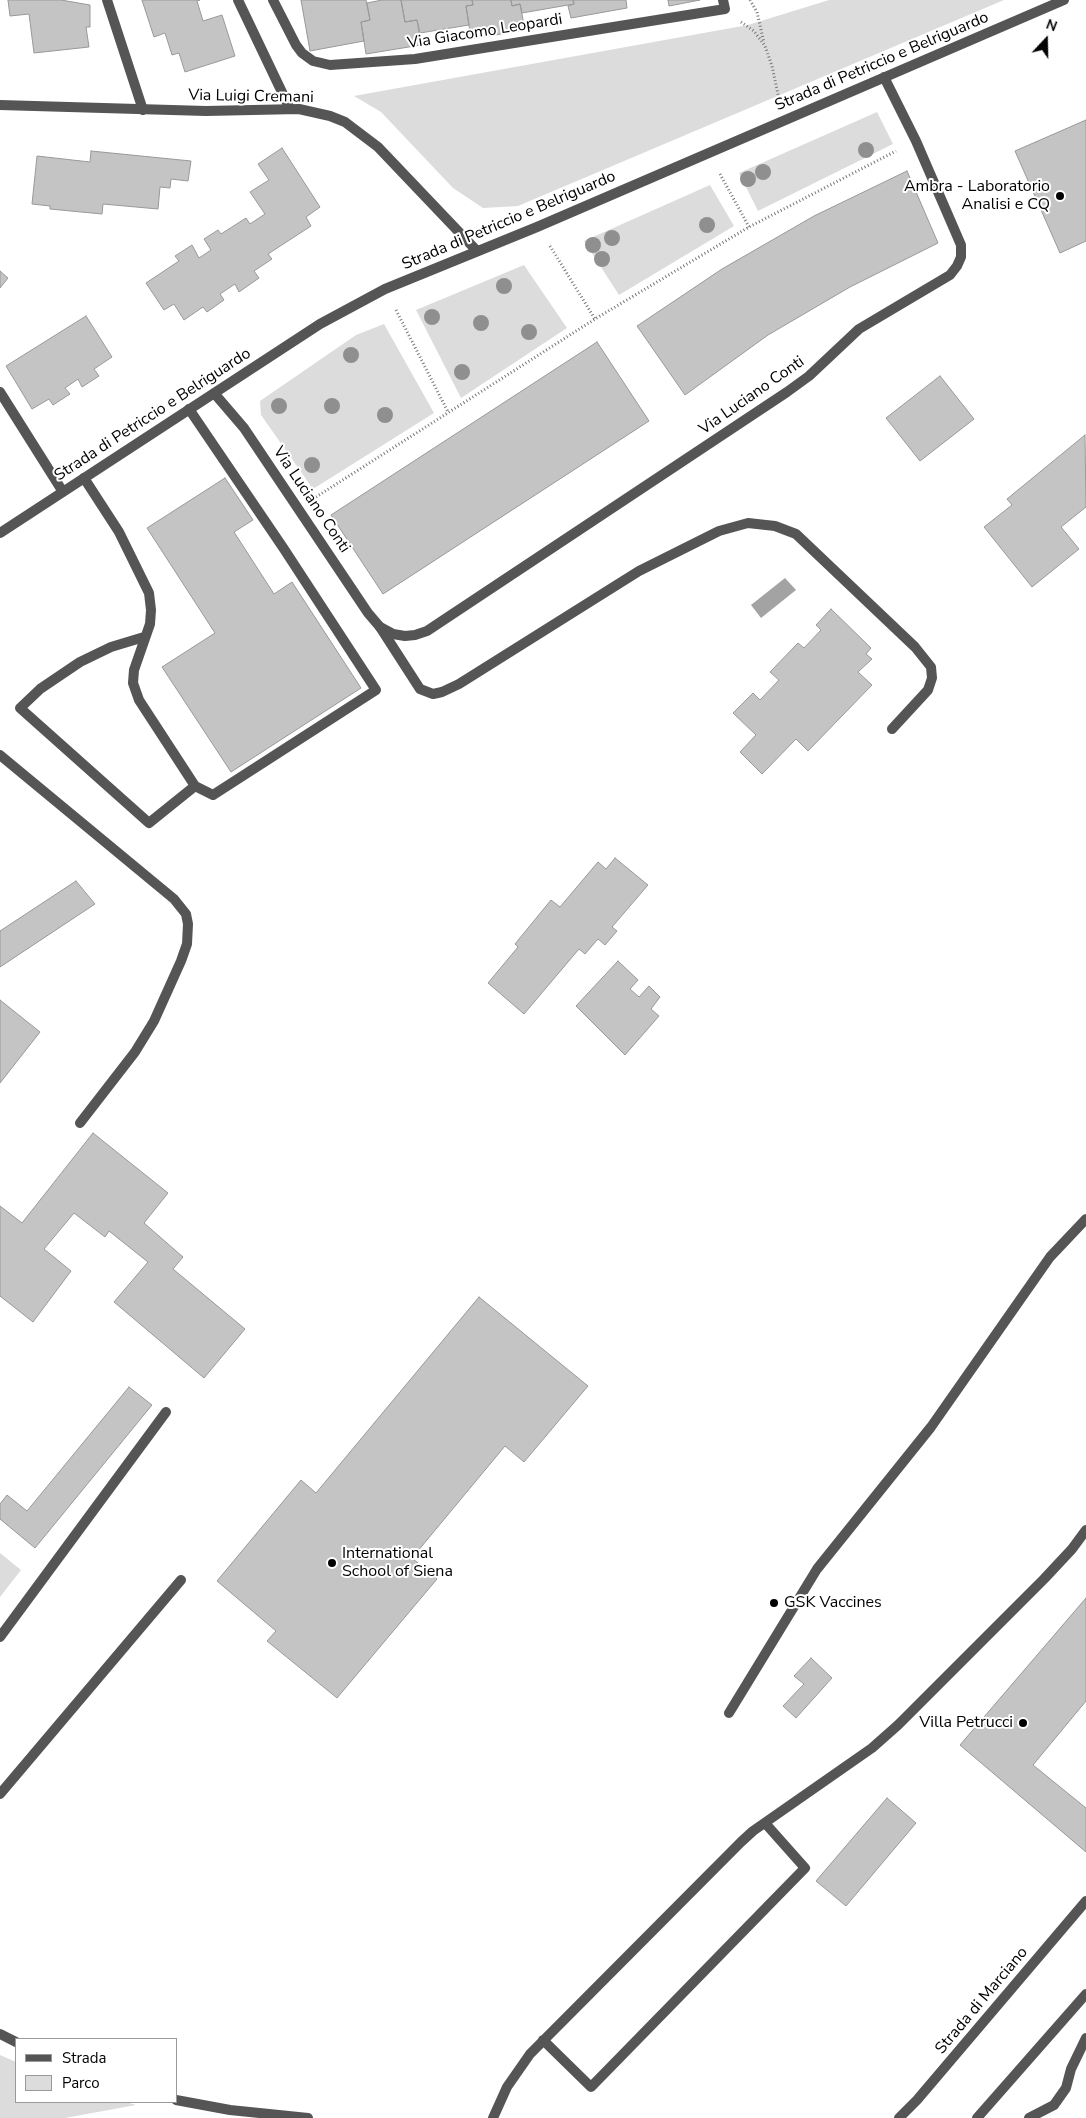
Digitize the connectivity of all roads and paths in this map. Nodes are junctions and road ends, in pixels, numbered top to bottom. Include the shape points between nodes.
1 (107, 0) edge
2 (238, 0) edge
3 (273, 0) edge
4 (750, 0) edge
5 (1064, 0) edge
6 (724, 5) edge
7 (765, 46) junction
8 (884, 77) junction
9 (779, 100) dead end
10 (0, 105) edge
11 (290, 109) junction
12 (142, 110) junction
13 (900, 149) dead end
14 (720, 174) dead end
15 (749, 227) junction
16 (550, 246) dead end
17 (477, 251) junction
18 (396, 310) dead end
19 (594, 319) junction
20 (0, 392) edge
21 (214, 393) junction
22 (189, 410) junction
23 (448, 412) junction
24 (84, 478) junction
25 (63, 492) junction
26 (313, 499) dead end
27 (0, 533) edge
28 (380, 627) junction
29 (144, 637) junction
30 (892, 729) dead end
31 (0, 755) edge
32 (195, 786) junction
33 (80, 1123) dead end
34 (1086, 1219) edge
35 (166, 1412) dead end
36 (1086, 1530) edge
37 (181, 1580) dead end
38 (0, 1637) edge
39 (729, 1713) dead end
40 (0, 1794) edge
41 (765, 1823) junction
42 (1086, 1901) edge
43 (1086, 1994) edge
44 (0, 2034) edge
45 (1086, 2038) edge
46 (543, 2040) junction
47 (15, 2042) edge
48 (178, 2100) edge
49 (308, 2118) edge
50 (493, 2118) edge
51 (899, 2118) edge
52 (977, 2118) edge
53 (1029, 2118) edge

1 - 12 street
2 - 11 street
3 - 6 street, Via Giacomo Leopardi via 302,53 312,61 330,65 415,59
4 - 7 path
5 - 8 street, Strada di Petriccio e Belriguardo
6 - 7 path via 754,31
7 - 9 path
8 - 17 street, Strada di Petriccio e Belriguardo
8 - 28 street, Via Luciano Conti via 916,140 961,245 959,261 950,275 871,321 787,392 427,631 405,636
10 - 12 street, Via Luigi Cremani
11 - 12 street, Via Luigi Cremani
11 - 17 street, Via Luigi Cremani via 330,116 361,133 398,166
13 - 15 path
14 - 15 path
15 - 19 path
16 - 19 path
17 - 21 street, Strada di Petriccio e Belriguardo via 385,289 342,311
18 - 23 path
19 - 23 path
20 - 25 street
21 - 22 street, Strada di Petriccio e Belriguardo
21 - 28 street, Via Luciano Conti via 244,428
22 - 24 street, Strada di Petriccio e Belriguardo
22 - 32 street via 376,690 213,795
23 - 26 path
24 - 25 street, Strada di Petriccio e Belriguardo
24 - 29 street via 119,532 149,593 150,624
25 - 27 street, Strada di Petriccio e Belriguardo
28 - 30 street, Via Luciano Conti via 420,689 433,694 442,692 639,571 719,531 748,523 775,526 796,534 915,647 931,667 928,690
29 - 32 street via 133,683 139,700
29 - 32 street via 80,662 40,689 20,708 148,823
31 - 33 street via 174,899 186,914 187,944 154,1021 135,1052
34 - 39 street via 1050,1257 932,1427 817,1569
35 - 38 street
36 - 41 street via 1044,1579 898,1725 872,1748
37 - 40 street
41 - 46 street via 741,1842
41 - 46 street via 805,1868 591,2087
42 - 51 street, Strada di Marciano
43 - 52 street
44 - 47 street
45 - 53 street via 1066,2088 1054,2106
46 - 50 street via 518,2069 500,2098
48 - 49 street via 230,2110

